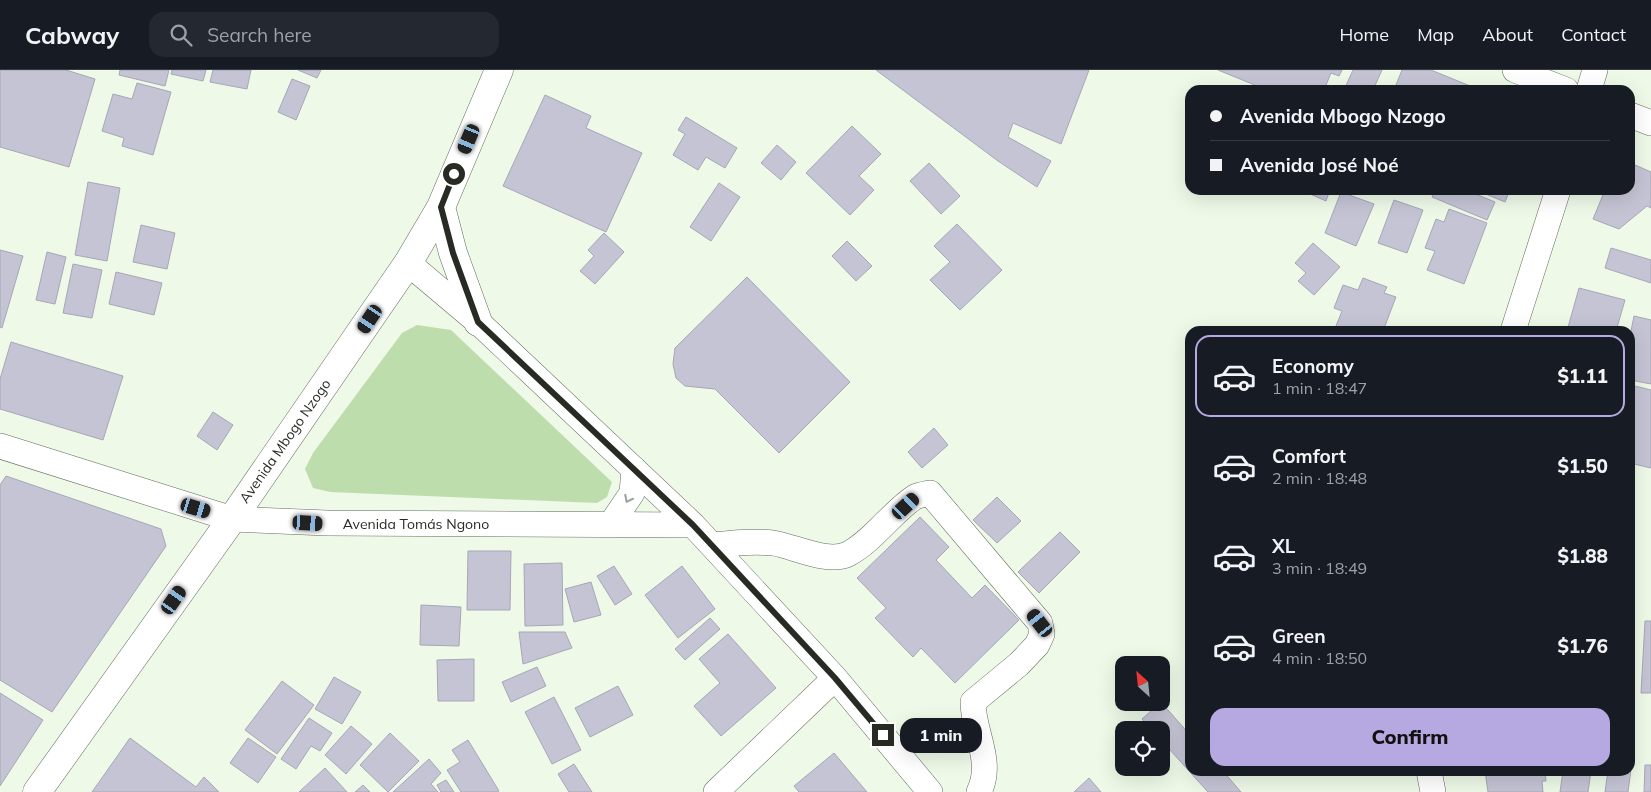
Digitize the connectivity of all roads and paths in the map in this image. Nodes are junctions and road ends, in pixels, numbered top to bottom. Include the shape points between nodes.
1 (499, 70) edge
2 (1515, 70) edge
3 (1596, 70) edge
4 (1553, 85) edge
5 (1591, 85) edge
6 (1635, 117) edge
7 (1651, 123) edge
8 (1556, 195) edge
9 (441, 207) junction
10 (408, 263) junction
11 (478, 322) junction
12 (1515, 326) edge
13 (0, 446) edge
14 (634, 469) junction
15 (232, 519) junction
16 (611, 524) junction
17 (693, 525) junction
18 (712, 544) junction
19 (835, 678) junction
20 (1430, 776) edge
21 (36, 792) edge
22 (716, 792) edge
23 (930, 792) edge
24 (979, 792) edge
25 (1433, 792) edge

1 - 9 main road, Avenida Mbogo Nzogo
2 - 4 street
3 - 5 street
6 - 7 street
8 - 12 street
9 - 10 main road, Avenida Mbogo Nzogo
9 - 11 main road via 453,253
10 - 11 street
10 - 15 main road, Avenida Mbogo Nzogo
11 - 14 street
13 - 15 street, Avenida Tomás Ngono
14 -> 16 street via 632,493
14 - 17 street
15 - 16 street, Avenida Tomás Ngono via 327,524
15 - 21 main road, Avenida Mbogo Nzogo
16 - 17 street, Avenida Tomás Ngono
17 - 18 street
18 - 19 street
18 - 24 street via 774,544 803,552 847,555 916,496 930,493 1024,602 1040,623 1042,634 1037,645 1019,664 973,702 985,761
19 - 22 street
19 - 23 street
20 - 25 street

